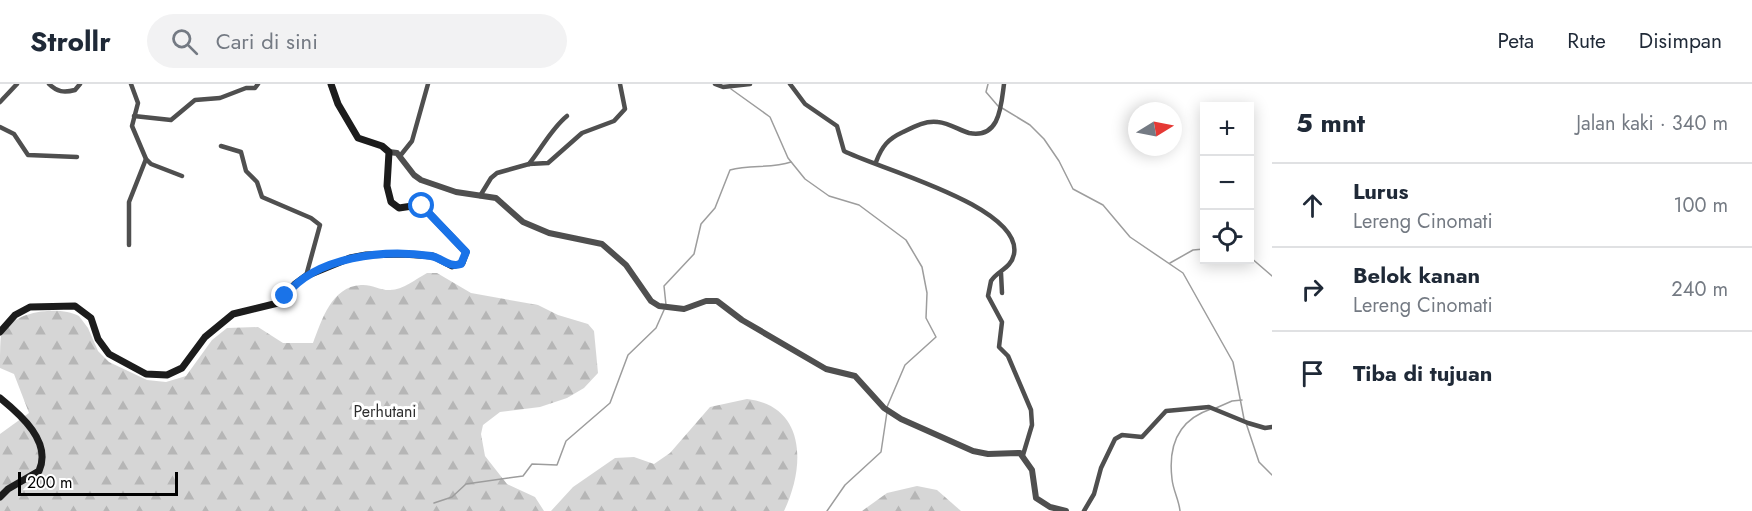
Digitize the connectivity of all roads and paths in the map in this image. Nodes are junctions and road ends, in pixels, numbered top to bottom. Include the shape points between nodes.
1 (17, 84) edge
2 (49, 84) edge
3 (80, 84) edge
4 (131, 84) edge
5 (258, 84) edge
6 (331, 84) edge
7 (428, 84) edge
8 (620, 84) edge
9 (715, 84) edge
10 (750, 84) edge
11 (790, 84) edge
12 (1004, 84) edge
13 (0, 102) edge
14 (134, 116) junction
15 (567, 116) dead end
16 (0, 127) edge
17 (221, 147) dead end
18 (389, 152) junction
19 (400, 156) junction
20 (77, 157) dead end
21 (146, 159) junction
22 (876, 162) junction
23 (529, 164) junction
24 (182, 176) dead end
25 (480, 196) junction
26 (129, 245) dead end
27 (1001, 273) junction
28 (306, 276) junction
29 (1002, 292) dead end
30 (0, 332) edge
31 (0, 398) edge
32 (1272, 427) edge
33 (1023, 455) junction
34 (0, 497) edge
35 (1066, 511) edge
36 (1084, 511) edge

1 - 13 street
2 - 3 street via 62,92 75,90
4 - 14 street via 138,102
5 - 14 street via 220,98 195,100 171,120
6 - 18 main road via 358,138
7 - 19 street via 412,141
8 - 23 street via 626,105 620,117 582,133 548,163
9 - 10 street
11 - 22 street via 805,104 837,126 844,151
12 - 22 street via 996,124 989,130 979,134 938,122 911,128 887,140
14 - 21 street via 132,128
15 - 23 street via 556,125
16 - 20 street via 14,134 28,154
17 - 28 street via 241,152 245,170 257,182 262,197 320,225
18 - 19 street
18 - 28 main road via 387,186 391,202 399,208 425,208 466,252 464,262 454,266 433,256 366,255
19 - 25 street via 421,180
21 - 24 street
21 - 26 street via 129,202
22 - 27 street via 944,192 1002,224 1014,246 1010,263
23 - 25 street via 497,173
25 - 33 street via 501,201 515,217 549,233 602,244 626,265 651,301 659,306 684,309 711,301 722,303 742,320 815,363 855,376 886,410 973,451
27 - 29 street
27 - 33 street via 991,281 988,296 1002,322 999,347 1008,356 1031,410 1032,425
28 - 30 main road via 278,303 245,310 223,321 183,368 167,375 146,374 109,354 98,339 91,318 75,306 30,307 15,315
31 - 34 main road via 35,435 44,457 39,471
32 - 36 street via 1248,423 1215,409 1166,411 1142,437 1117,437
33 - 35 street via 1032,470 1036,498

